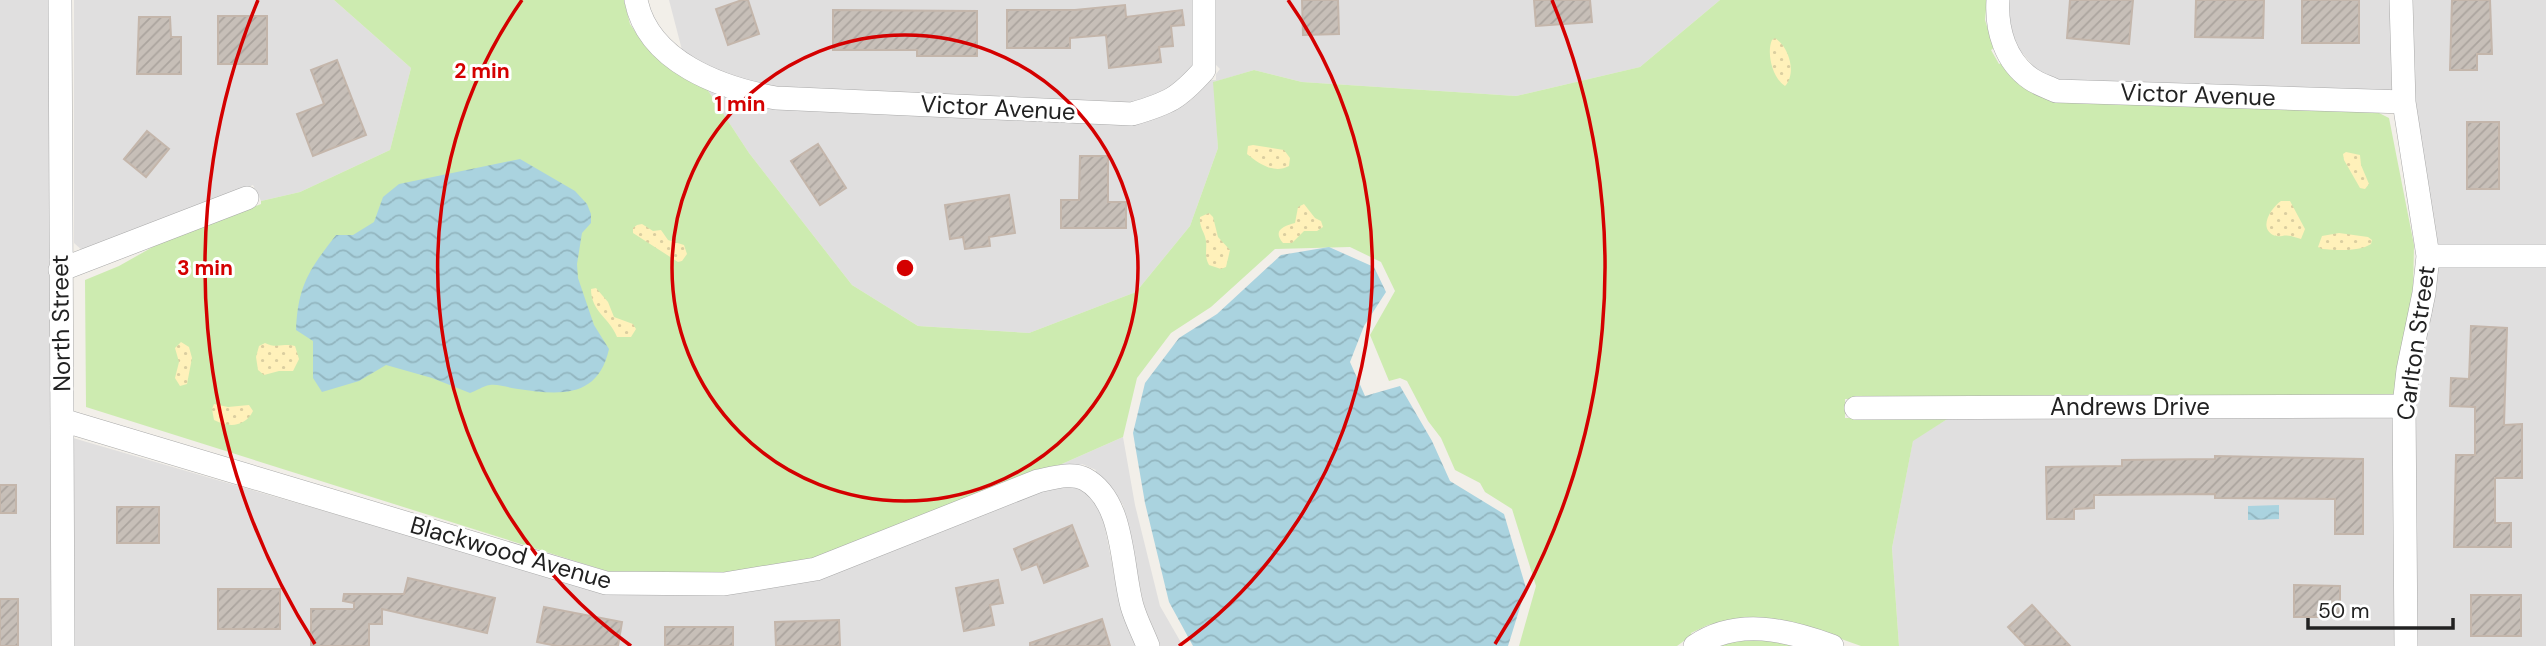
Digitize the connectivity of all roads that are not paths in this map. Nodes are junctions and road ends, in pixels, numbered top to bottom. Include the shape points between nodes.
1 (60, 0) edge
2 (636, 0) edge
3 (1205, 0) edge
4 (1998, 0) edge
5 (2401, 0) edge
6 (2404, 102) junction
7 (247, 198) dead end
8 (2428, 256) junction
9 (2546, 256) edge
10 (60, 270) junction
11 (2404, 406) junction
12 (1856, 408) dead end
13 (62, 420) junction
14 (1700, 642) edge
15 (63, 646) edge
16 (1149, 646) edge
17 (1832, 646) edge
18 (2406, 646) edge

1 - 10 street, North Street
2 - 3 street, Victor Avenue via 640,19 653,39 678,60 746,92 776,98 1132,114 1166,104 1204,70
4 - 6 street, Victor Avenue via 1996,20 2007,52 2030,79 2056,91
5 - 6 street, Carlton Street
6 - 8 street, Carlton Street
7 - 10 street
8 - 9 street
8 - 11 street, Carlton Street
10 - 13 street, North Street
11 - 12 street, Andrews Drive
11 - 18 street, Carlton Street
13 - 15 street, North Street
13 - 16 street, Blackwood Avenue via 606,583 724,584 816,569 1038,481 1065,475 1083,478 1101,491 1113,510 1133,607
14 - 17 street via 1750,628 1792,632

